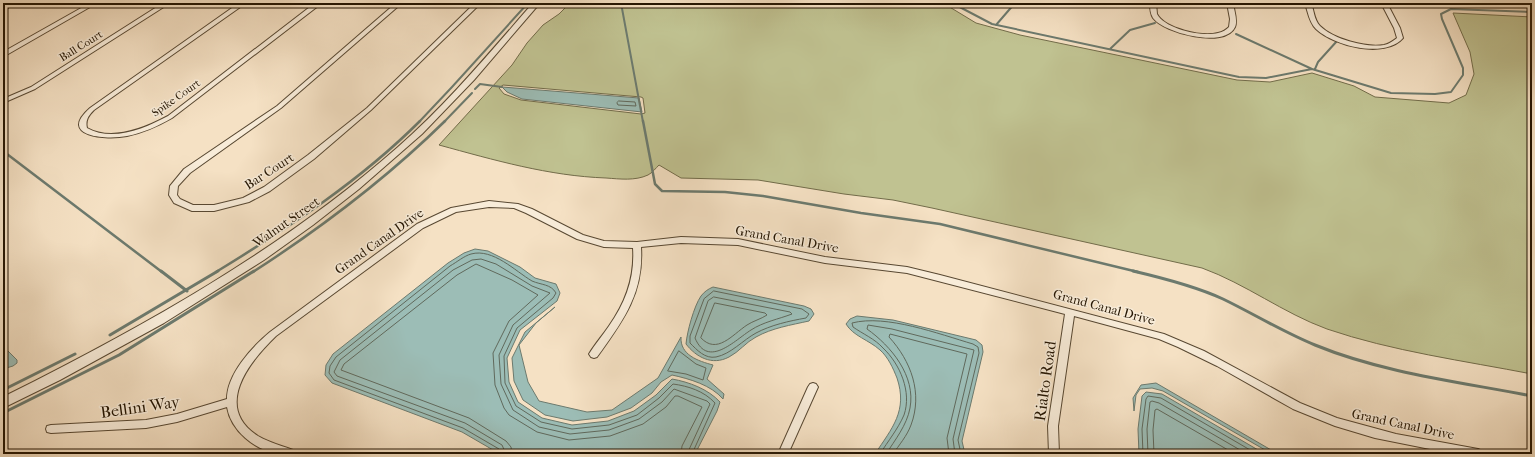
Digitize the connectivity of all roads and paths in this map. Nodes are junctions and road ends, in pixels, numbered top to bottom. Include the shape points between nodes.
1 (9, 3) edge
2 (94, 3) edge
3 (167, 3) edge
4 (243, 3) edge
5 (319, 3) edge
6 (399, 3) edge
7 (478, 3) edge
8 (537, 3) edge
9 (1153, 3) edge
10 (1230, 3) edge
11 (1308, 3) edge
12 (1384, 3) edge
13 (3, 10) edge
14 (3, 56) edge
15 (3, 101) edge
16 (638, 245) junction
17 (1070, 312) junction
18 (594, 354) dead end
19 (813, 387) dead end
20 (232, 402) junction
21 (3, 403) edge
22 (51, 430) dead end
23 (292, 454) edge
24 (783, 454) edge
25 (1054, 454) edge
26 (1478, 454) edge

1 - 13 street
2 - 14 street
3 - 15 street, Ball Court via 33,88
4 - 5 street, Spike Court via 92,108 83,120 84,129 98,135 115,135 141,131 160,123
6 - 7 street, Bar Court via 279,107 187,171 174,186 177,201 192,208 214,208 246,200 266,189 311,157 370,109
8 - 21 street, Walnut Street via 439,113 401,150 335,204 268,251 182,305 92,357
9 - 10 street via 1154,14 1162,23 1182,32 1206,35 1219,34 1231,29 1233,25
11 - 12 street via 1314,22 1324,33 1347,42 1373,47 1390,45 1400,38
16 - 17 street, Grand Canal Drive via 681,240 738,242 825,260 907,270
16 - 18 street via 638,267 626,307
16 - 20 street, Grand Canal Drive via 613,245 580,237 529,210 515,206 485,205 446,213 412,232 263,342 240,373
17 - 25 street, Rialto Road via 1053,426
17 - 26 street, Grand Canal Drive via 1173,340 1303,409 1330,420 1359,429
19 - 24 street
20 - 22 street, Bellini Way via 146,424
20 - 23 street, Grand Canal Drive via 237,422 250,436

